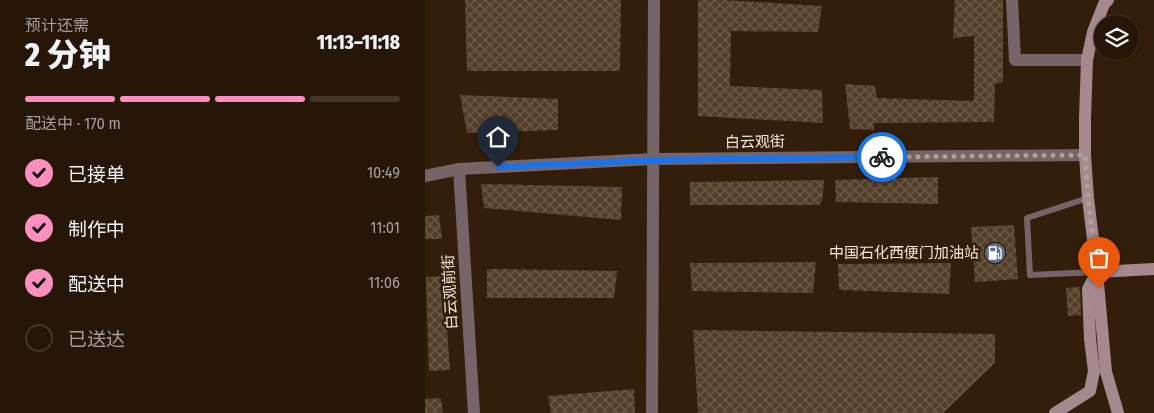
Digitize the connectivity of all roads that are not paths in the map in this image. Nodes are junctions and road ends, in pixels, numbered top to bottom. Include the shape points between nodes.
1 (654, 0) edge
2 (1013, 0) edge
3 (1104, 1) edge
4 (1087, 60) junction
5 (1085, 155) junction
6 (653, 160) junction
7 (459, 169) junction
8 (425, 176) edge
9 (1088, 198) junction
10 (1154, 269) edge
11 (1097, 272) junction
12 (474, 413) edge
13 (652, 413) edge
14 (1055, 413) edge
15 (1118, 413) edge

1 - 6 street
2 - 4 street via 1015,60
3 - 4 street
4 - 5 street
5 - 6 street, 白云观街
5 - 9 street
6 - 7 street, 白云观街
6 - 13 street
7 - 8 street, 白云观街
7 - 12 street, 白云观前街
9 - 11 street
9 - 11 lane via 1027,218 1030,275
10 - 11 street
11 - 14 street via 1088,289 1093,371 1090,390
11 - 15 street via 1106,372

